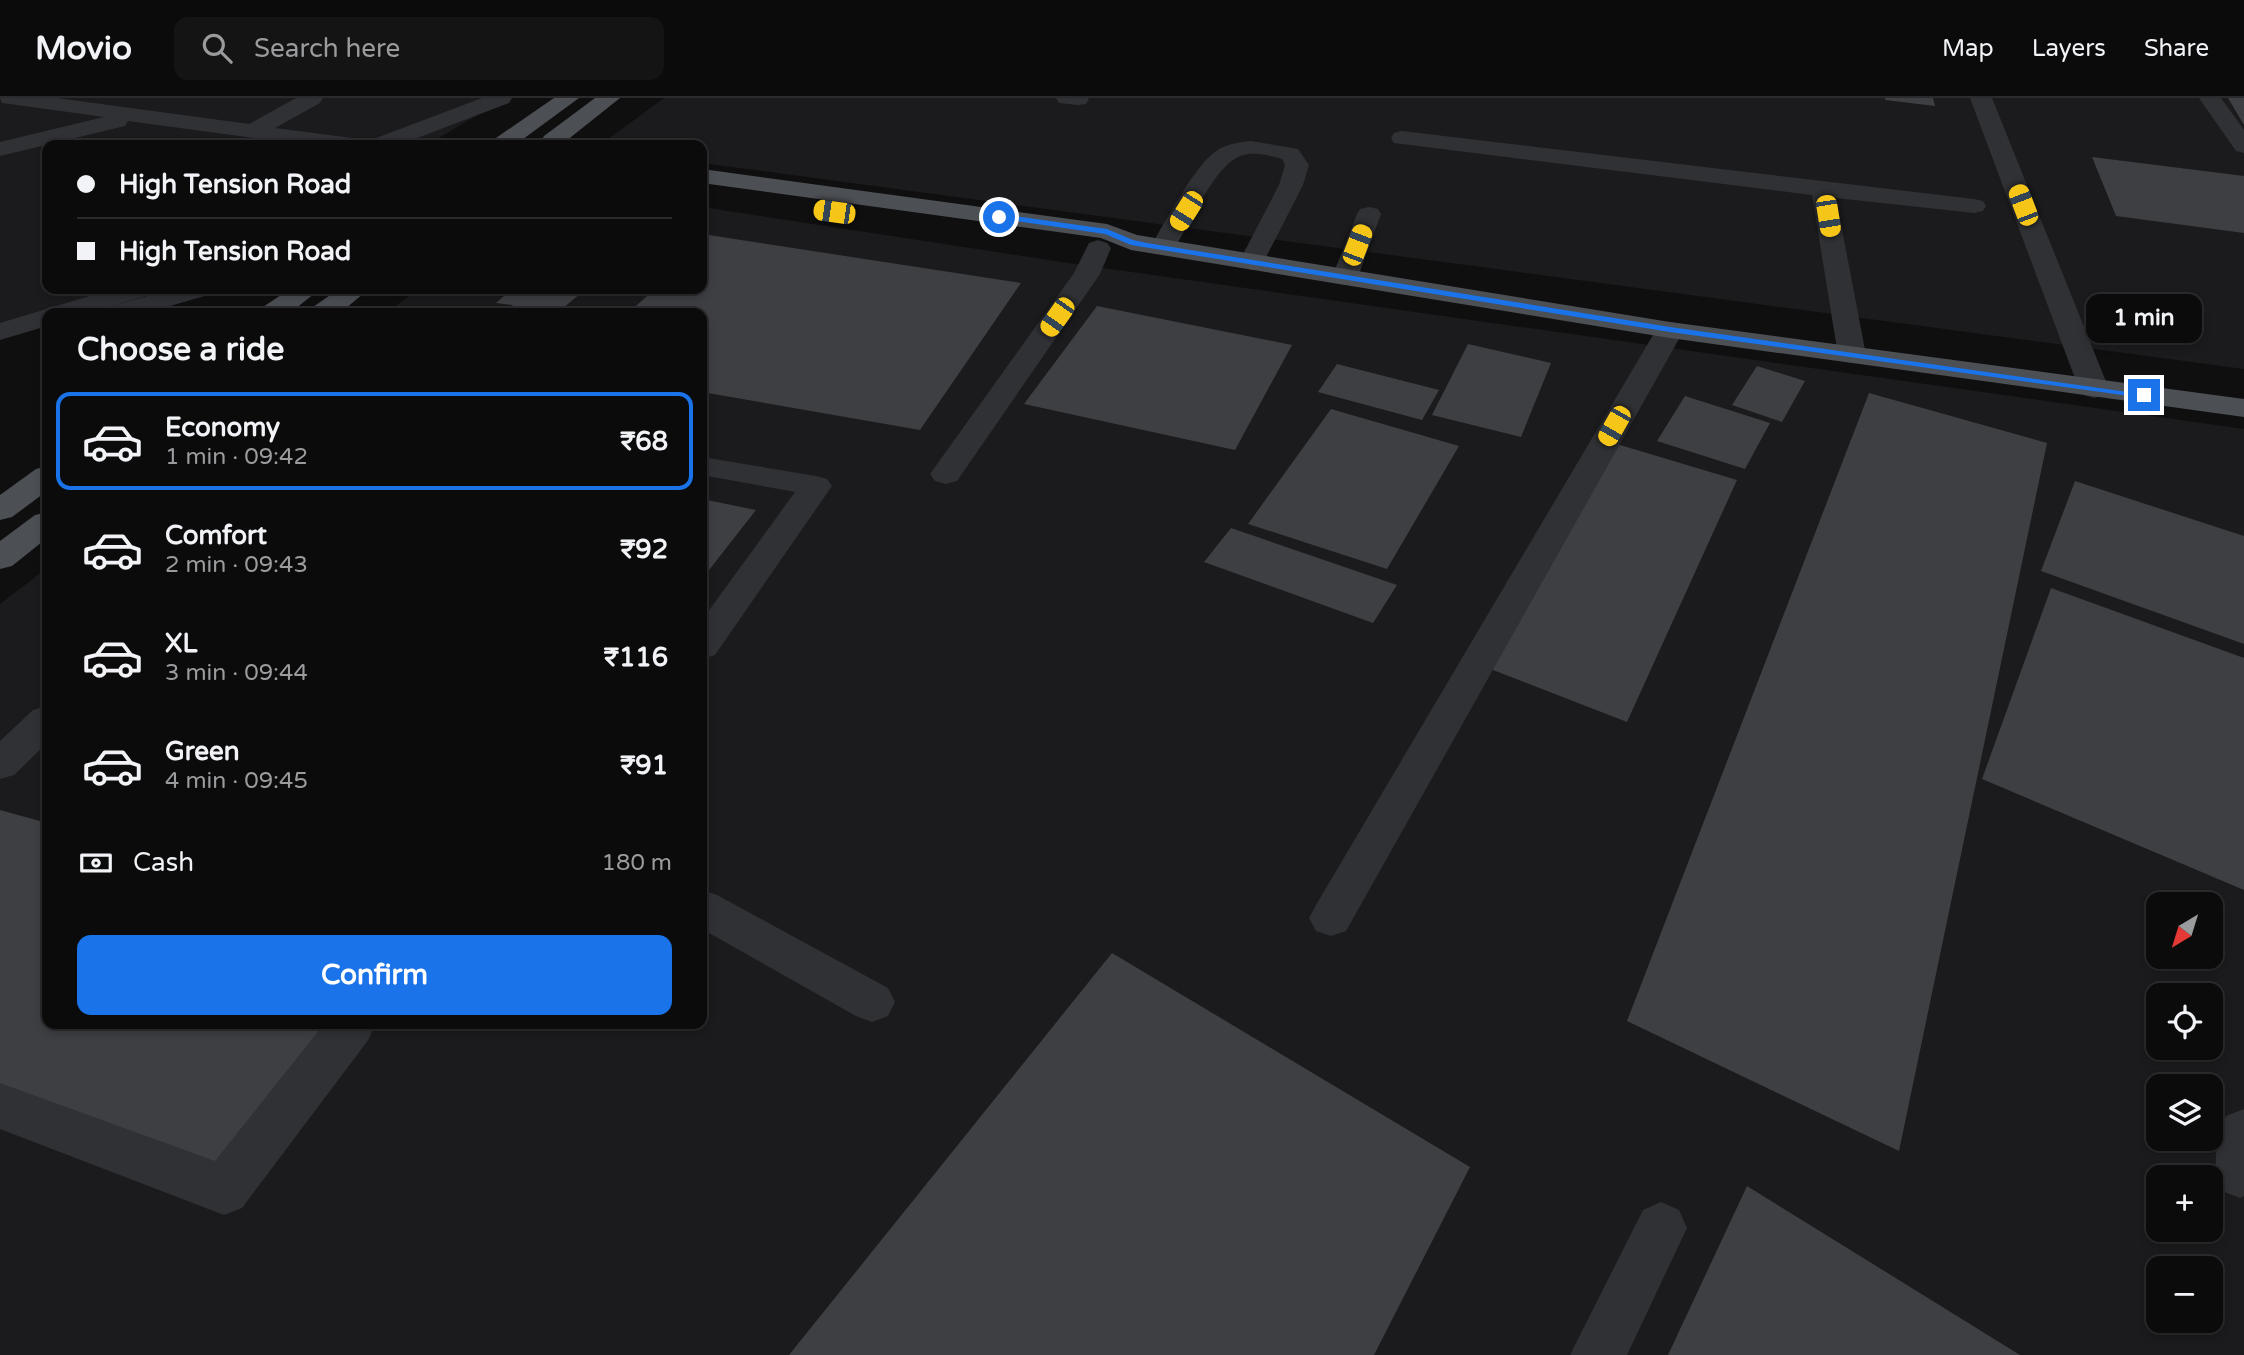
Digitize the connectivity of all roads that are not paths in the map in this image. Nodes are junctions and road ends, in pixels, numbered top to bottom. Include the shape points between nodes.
1 (10, 98) edge
2 (312, 98) edge
3 (500, 98) edge
4 (568, 98) edge
5 (609, 98) edge
6 (1981, 98) edge
7 (2210, 98) edge
8 (137, 116) junction
9 (253, 131) junction
10 (1402, 138) dead end
11 (317, 140) edge
12 (392, 140) edge
13 (509, 140) edge
14 (552, 140) edge
15 (2244, 146) edge
16 (0, 149) edge
17 (707, 177) edge
18 (1824, 189) junction
19 (707, 194) edge
20 (1975, 206) dead end
21 (1369, 214) dead end
22 (1131, 242) junction
23 (1163, 247) junction
24 (1098, 248) junction
25 (1252, 262) junction
26 (1345, 277) junction
27 (123, 294) edge
28 (182, 294) edge
29 (300, 294) edge
30 (349, 294) edge
31 (77, 308) edge
32 (135, 308) edge
33 (280, 308) edge
34 (330, 308) edge
35 (42, 319) edge
36 (1670, 330) junction
37 (0, 332) edge
38 (42, 336) edge
39 (0, 349) edge
40 (1852, 355) junction
41 (2094, 388) junction
42 (2244, 408) edge
43 (707, 467) edge
44 (946, 474) dead end
45 (42, 480) edge
46 (0, 510) edge
47 (42, 526) edge
48 (0, 558) edge
49 (707, 639) edge
50 (42, 725) edge
51 (0, 764) edge
52 (707, 911) edge
53 (1331, 918) dead end
54 (872, 1002) dead end
55 (348, 1029) edge
56 (0, 1106) edge
57 (1661, 1228) dead end
58 (1598, 1355) edge

1 - 8 street
2 - 9 street
3 - 12 street
4 - 13 main road
5 - 14 main road
6 - 41 street
7 - 15 street
8 - 9 street
8 - 16 street
9 - 11 street
10 - 18 street
17 - 22 main road via 1107,232
18 - 20 street
18 - 40 street
19 - 24 main road
21 - 26 street
22 - 23 main road
22 - 24 main road
23 - 25 main road
23 - 25 street via 1225,155 1265,147 1290,154 1297,165
24 - 44 street via 1087,274
25 - 26 main road
26 - 36 main road
27 - 31 street
28 - 32 street
29 - 33 main road
30 - 34 main road
35 - 37 street
36 - 40 main road
36 - 53 street
38 - 39 street
40 - 41 main road
41 - 42 main road
43 - 49 street via 817,486
45 - 46 main road
47 - 48 main road
50 - 51 street
52 - 54 street
55 - 56 street via 224,1190
57 - 58 street

